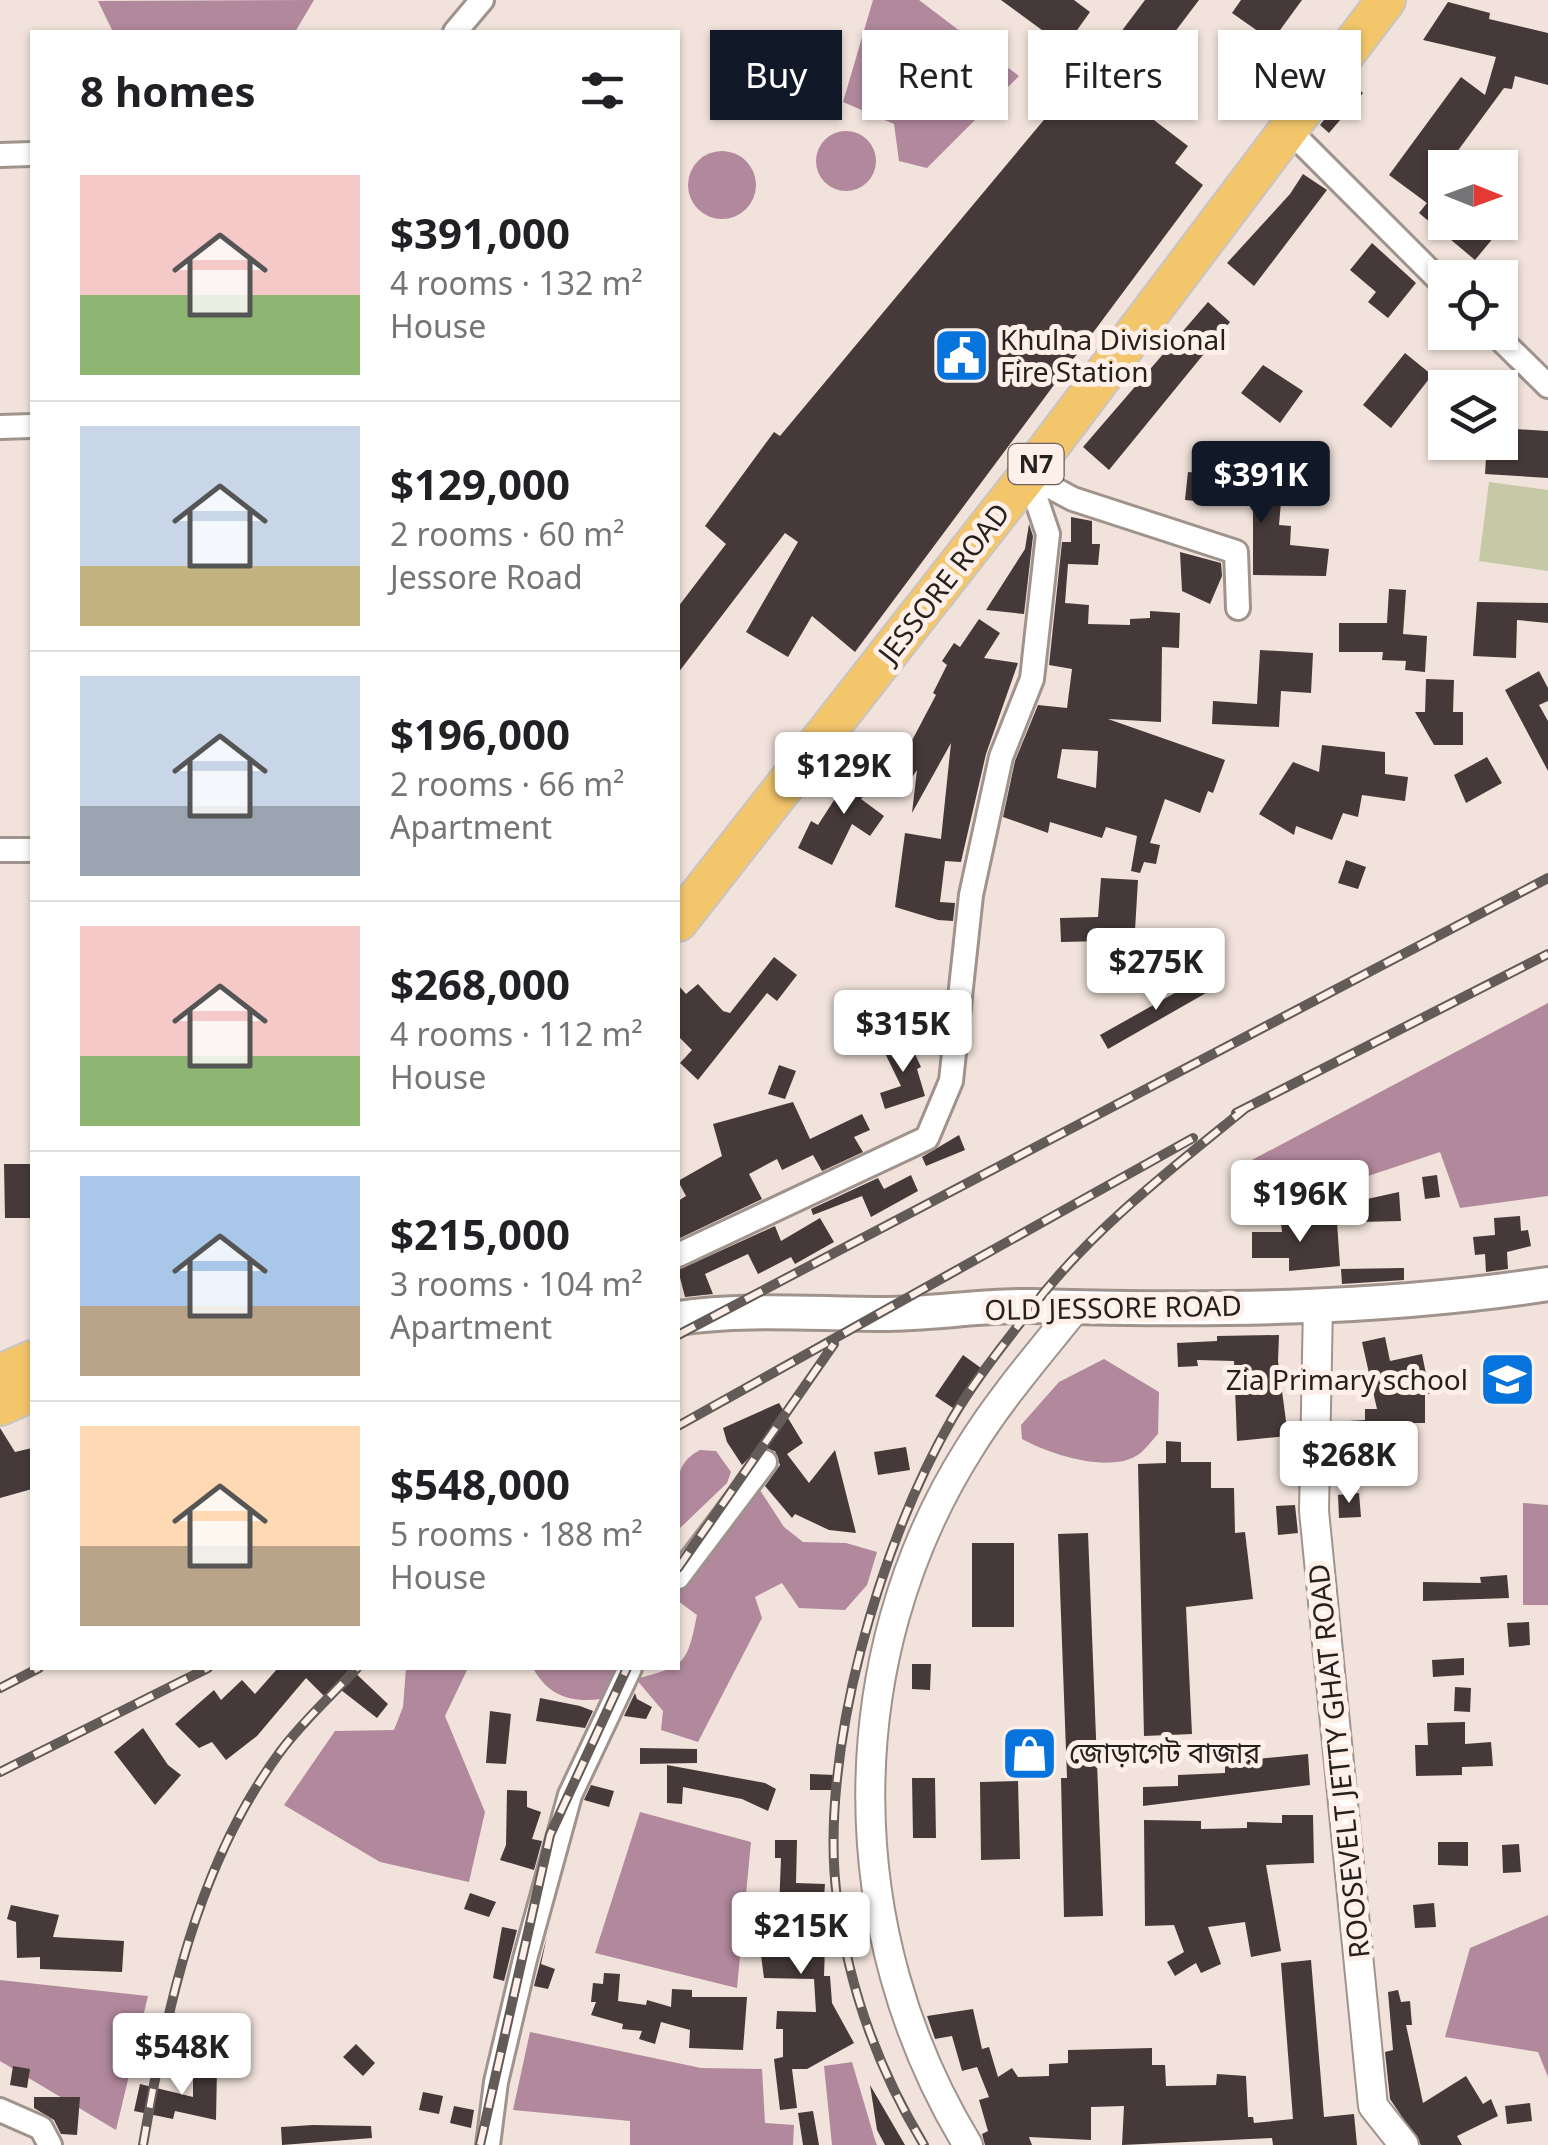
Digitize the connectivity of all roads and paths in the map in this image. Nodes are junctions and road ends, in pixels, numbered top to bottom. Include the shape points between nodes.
1 (482, 0) edge
2 (1386, 0) edge
3 (457, 30) edge
4 (1288, 129) junction
5 (30, 154) edge
6 (0, 155) edge
7 (1428, 269) edge
8 (1511, 350) edge
9 (1548, 386) edge
10 (30, 426) edge
11 (0, 427) edge
12 (1028, 475) junction
13 (1238, 608) dead end
14 (0, 850) edge
15 (30, 850) edge
16 (680, 919) edge
17 (680, 1254) edge
18 (1548, 1284) edge
19 (1318, 1306) junction
20 (1074, 1310) junction
21 (680, 1318) edge
22 (30, 1361) edge
23 (0, 1377) edge
24 (30, 1380) edge
25 (30, 1393) edge
26 (0, 1406) edge
27 (765, 1462) dead end
28 (680, 1574) edge
29 (629, 1670) edge
30 (0, 2110) edge
31 (50, 2145) edge
32 (488, 2145) edge
33 (968, 2145) edge
34 (1404, 2145) edge

1 - 3 street
2 - 4 highway, JESSORE ROAD / N7
4 - 7 street
4 - 12 highway, JESSORE ROAD / N7
5 - 6 street
8 - 9 street
10 - 11 street
12 - 13 street via 1074,499 1236,552
12 - 16 highway, JESSORE ROAD / N7
12 - 17 street via 1048,534 1032,679 1001,758 971,895 951,1081 927,1138
14 - 15 street
18 - 19 main road, OLD JESSORE ROAD
19 - 20 main road, OLD JESSORE ROAD
19 - 34 street, ROOSEVELT JETTY GHAT ROAD via 1314,1511 1373,2106
20 - 21 main road, OLD JESSORE ROAD
20 - 33 street via 968,1450 923,1540 886,1638 871,1752 869,1850 886,1952 916,2049
22 - 23 highway
23 - 24 main road
25 - 26 highway
27 - 28 street
29 - 32 street via 570,1795 508,2029
30 - 31 street via 40,2128

